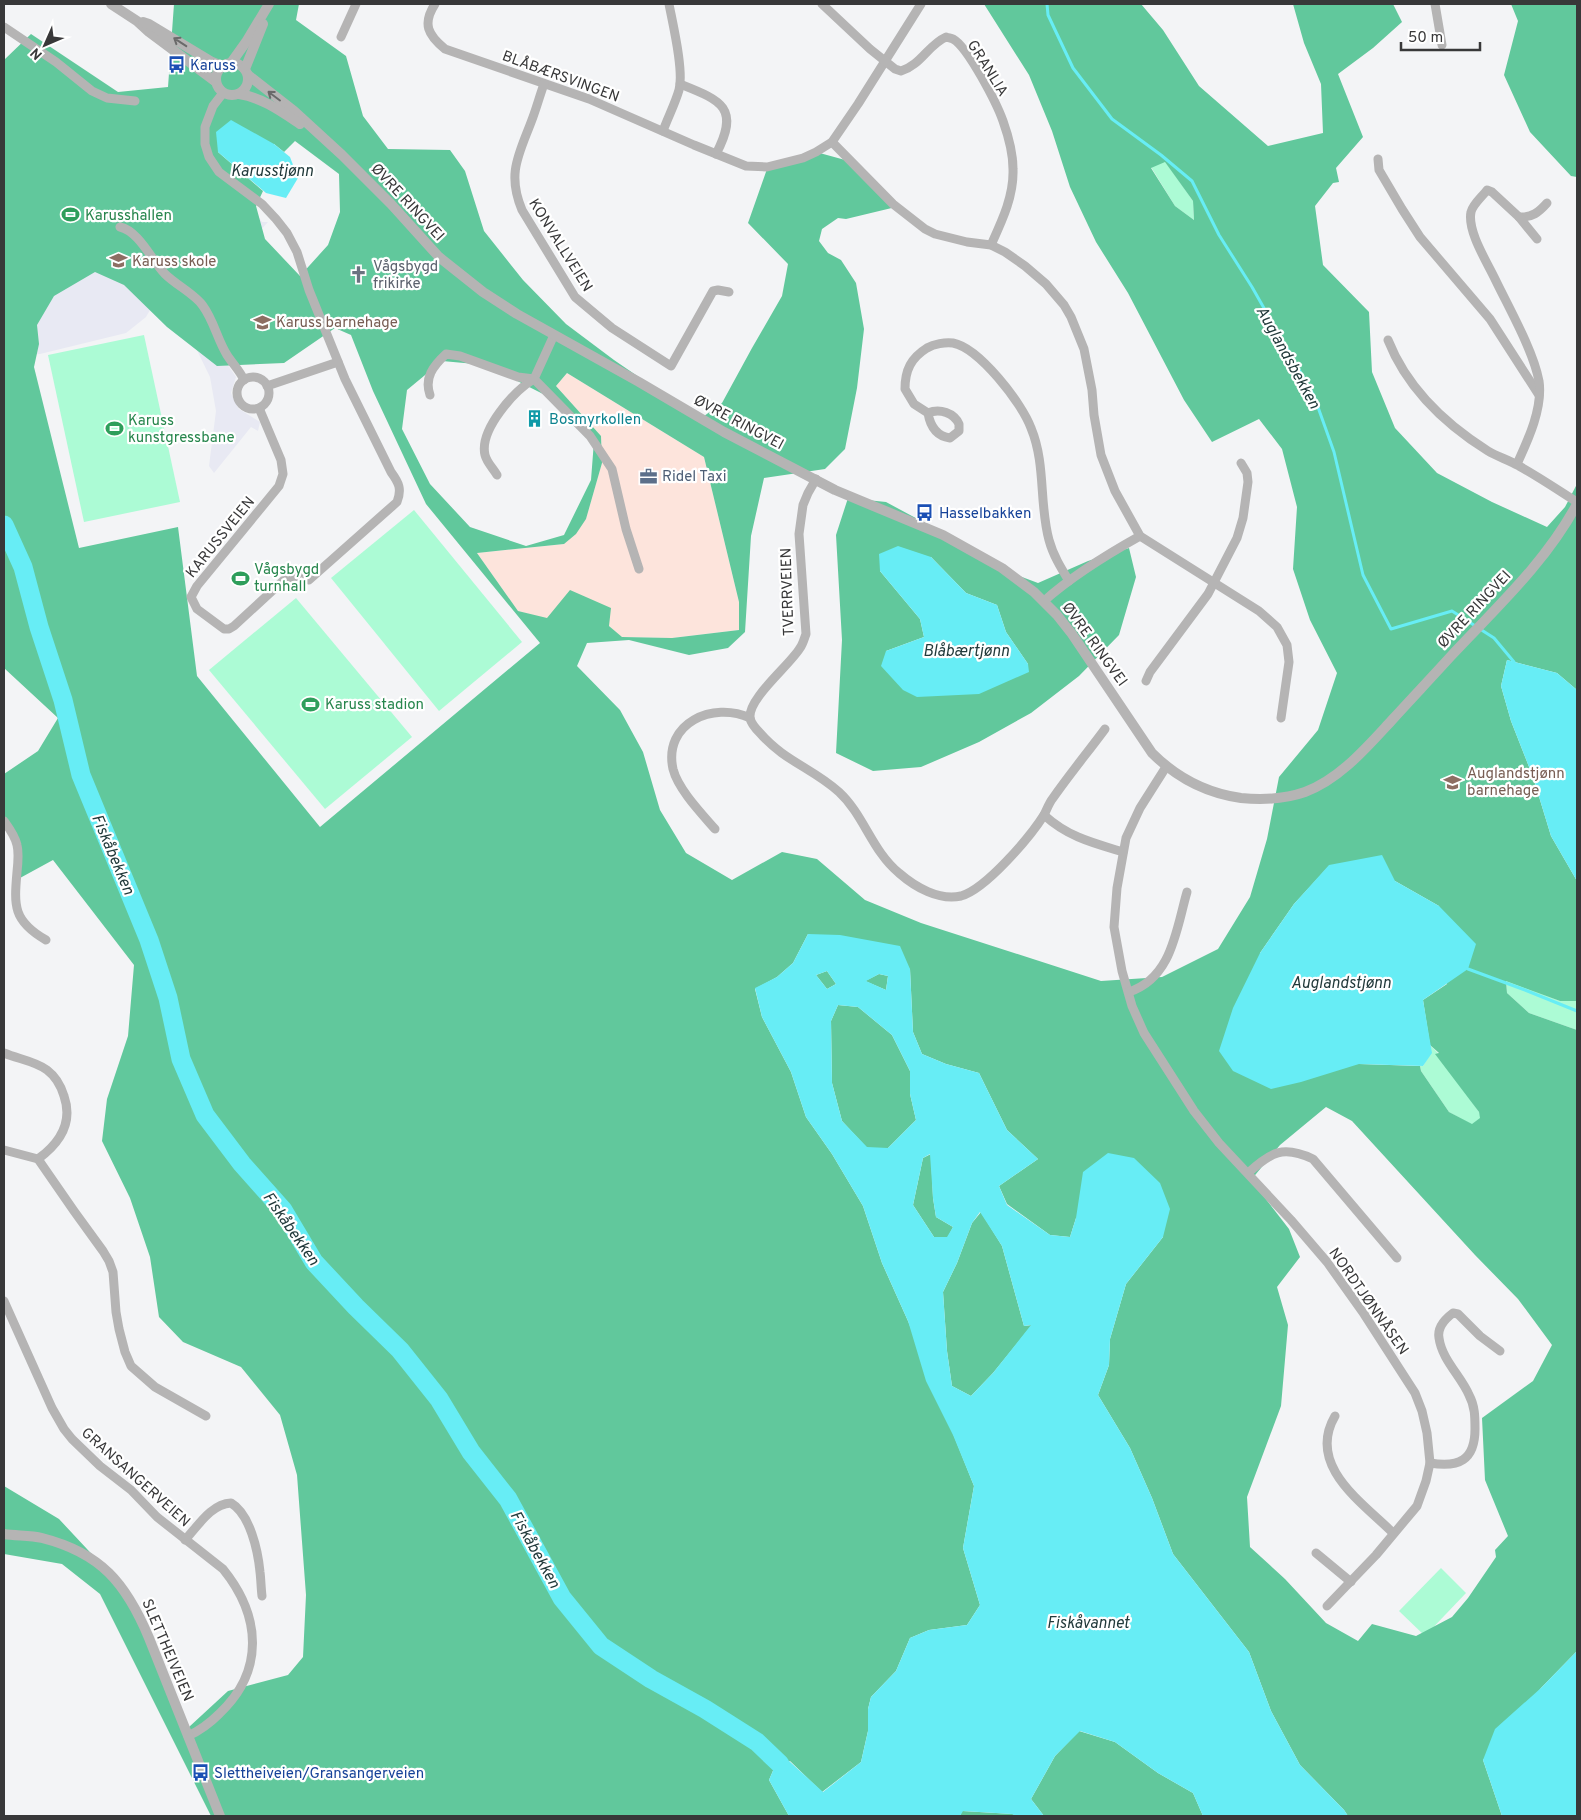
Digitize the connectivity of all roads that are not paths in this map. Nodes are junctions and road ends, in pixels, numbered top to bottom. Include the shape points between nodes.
1 (110, 4) edge
2 (269, 4) edge
3 (356, 4) edge
4 (434, 4) edge
5 (669, 4) edge
6 (822, 4) edge
7 (921, 4) edge
8 (1435, 4) edge
9 (137, 21) junction
10 (4, 27) edge
11 (342, 37) dead end
12 (1442, 45) dead end
13 (886, 61) junction
14 (226, 65) junction
15 (246, 72) junction
16 (216, 82) junction
17 (544, 84) junction
18 (680, 84) junction
19 (223, 93) junction
20 (239, 94) junction
21 (135, 102) dead end
22 (663, 131) junction
23 (324, 140) junction
24 (832, 142) junction
25 (716, 154) junction
26 (1378, 159) dead end
27 (1548, 203) dead end
28 (1519, 216) junction
29 (120, 227) dead end
30 (1537, 238) dead end
31 (991, 245) junction
32 (730, 292) dead end
33 (554, 335) junction
34 (1388, 340) dead end
35 (338, 362) junction
36 (534, 379) junction
37 (244, 380) junction
38 (267, 386) junction
39 (430, 395) dead end
40 (1539, 395) junction
41 (259, 408) junction
42 (928, 413) dead end
43 (1241, 463) dead end
44 (1517, 464) junction
45 (497, 476) dead end
46 (816, 479) junction
47 (1577, 503) edge
48 (1140, 536) junction
49 (639, 569) dead end
50 (1069, 581) junction
51 (1214, 584) junction
52 (1044, 601) junction
53 (1146, 681) dead end
54 (750, 718) junction
55 (1281, 718) dead end
56 (1105, 729) dead end
57 (1166, 767) junction
58 (1044, 815) junction
59 (4, 821) edge
60 (715, 829) dead end
61 (1123, 852) junction
62 (1187, 892) dead end
63 (46, 940) dead end
64 (1129, 992) junction
65 (4, 1053) edge
66 (4, 1150) edge
67 (38, 1159) junction
68 (1248, 1174) junction
69 (1397, 1258) dead end
70 (4, 1301) edge
71 (1500, 1352) dead end
72 (206, 1416) dead end
73 (1335, 1416) dead end
74 (1430, 1463) junction
75 (1393, 1533) junction
76 (6, 1535) edge
77 (186, 1540) junction
78 (1316, 1553) dead end
79 (1351, 1582) junction
80 (262, 1596) dead end
81 (1327, 1606) dead end
82 (188, 1736) junction
83 (220, 1816) edge

1 - 9 street
2 - 14 street via 246,42
2 - 15 street via 269,12
3 - 11 street
4 - 17 street, BLÅBÆRSVINGEN via 428,18 428,29 446,49
5 - 18 street
6 - 13 street, GRANLIA
7 - 13 street, BLÅBÆRSVINGEN
8 - 12 street
14 -> 9 street via 212,62 149,24
9 - 16 street
10 - 21 street via 92,91 107,98
13 - 24 street, BLÅBÆRSVINGEN
13 - 31 street, GRANLIA via 895,69 906,70 936,42 946,37 962,48 986,85 1002,120 1013,170 1008,206
14 - 15 street via 241,65
14 - 16 street via 216,76
15 - 20 street via 246,88
23 -> 15 street, ØVRE RINGVEI
16 - 19 street
17 - 22 street, BLÅBÆRSVINGEN via 589,99
17 - 32 street, KONVALLVEIEN via 517,158 516,196 583,306 671,366 713,291
18 - 22 street
18 - 25 street via 716,101 726,112 726,128
19 - 20 street
19 - 35 street, KARUSSVEIEN via 213,106 205,127 209,157 219,172 256,198 284,229 297,252
20 - 23 street, ØVRE RINGVEI via 250,96 285,114
22 - 25 street, BLÅBÆRSVINGEN
23 - 33 street, ØVRE RINGVEI via 353,165 448,265 483,292
24 - 25 street, BLÅBÆRSVINGEN via 803,158 767,167 746,166
24 - 31 street via 886,198 925,229 967,242
26 - 40 street via 1379,170 1420,237 1490,319
27 - 28 street via 1528,218
28 - 30 street
28 - 40 street via 1487,190 1474,207 1471,221 1482,254 1536,369
29 - 37 street via 140,242 181,289 199,300 211,318 226,354
31 - 48 street via 1025,266 1046,284 1071,317 1088,361 1101,455 1115,492
33 - 36 street
33 - 46 street, ØVRE RINGVEI via 724,432
34 - 44 street, ØVRE RINGVEI via 1418,391 1443,418 1489,452
35 - 38 street
35 - 41 street, KARUSSVEIEN via 399,485 401,491 397,502 309,580 298,576 284,580 234,626 224,629 197,609 190,597 279,486 283,468 281,460
36 - 39 street via 446,354 429,374
36 - 45 street via 508,403 489,431 484,453
36 - 49 street via 590,436 612,469
37 - 38 street via 259,378
37 - 41 street via 238,388 238,398 244,406
38 - 41 street via 266,401
40 - 44 street via 1534,421
42 - 50 street via 909,398 905,379 913,360 930,346 953,343 964,348 1002,382 1031,428 1041,467 1049,540
43 - 51 street via 1248,482 1243,518 1237,538
44 - 47 street, ØVRE RINGVEI
46 - 52 street, ØVRE RINGVEI via 963,546 1002,568
46 - 54 street, TVERRVEIEN via 803,505 799,534 806,634 795,656 762,692
47 - 57 street, ØVRE RINGVEI via 1553,542 1498,606 1357,756 1331,778 1305,792 1267,799 1233,797 1196,786
48 - 50 street
48 - 51 street
50 - 52 street
51 - 53 street
51 - 55 street via 1258,611 1283,636 1289,662
52 - 57 street, ØVRE RINGVEI via 1072,634 1139,736
54 - 58 street via 771,745 829,783 849,803 890,865 911,883 934,894 960,896 972,890 1007,860
54 - 60 street via 734,712 710,712 691,722 674,746 676,776
56 - 58 street
57 - 61 street, NORDTJØNNÅSEN via 1137,813
58 - 61 street via 1075,837
59 - 63 street via 18,852 17,911 30,930
61 - 64 street, NORDTJØNNÅSEN via 1114,927
62 - 64 street via 1165,964 1151,981
64 - 68 street, NORDTJØNNÅSEN via 1144,1033 1194,1111
65 - 67 street via 48,1070 62,1090 68,1115 65,1128 53,1146
66 - 67 street
67 - 72 street via 108,1261 122,1341 131,1366 155,1388
68 - 69 street via 1269,1157 1286,1150 1313,1158
68 - 74 street, NORDTJØNNÅSEN via 1327,1262 1385,1345 1419,1402 1427,1432
70 - 77 street, GRANSANGERVEIEN via 64,1429 91,1458
71 - 74 street via 1458,1314 1453,1313 1440,1326 1440,1345 1474,1408 1475,1437 1473,1448 1462,1461 1447,1466
73 - 75 street via 1327,1440 1337,1475 1342,1484
74 - 75 street, NORDTJØNNÅSEN via 1416,1506
75 - 79 street, NORDTJØNNÅSEN
76 - 82 street, SLETTHEIVEIEN via 40,1537 63,1545 110,1572 139,1615
77 - 80 street, GRANSANGERVEIEN via 218,1506 225,1503 236,1506 254,1541
77 - 82 street, GRANSANGERVEIEN via 232,1580 247,1608 253,1637 250,1664 242,1688 210,1724
78 - 79 street
79 - 81 street, NORDTJØNNÅSEN
82 - 83 street, SLETTHEIVEIEN

